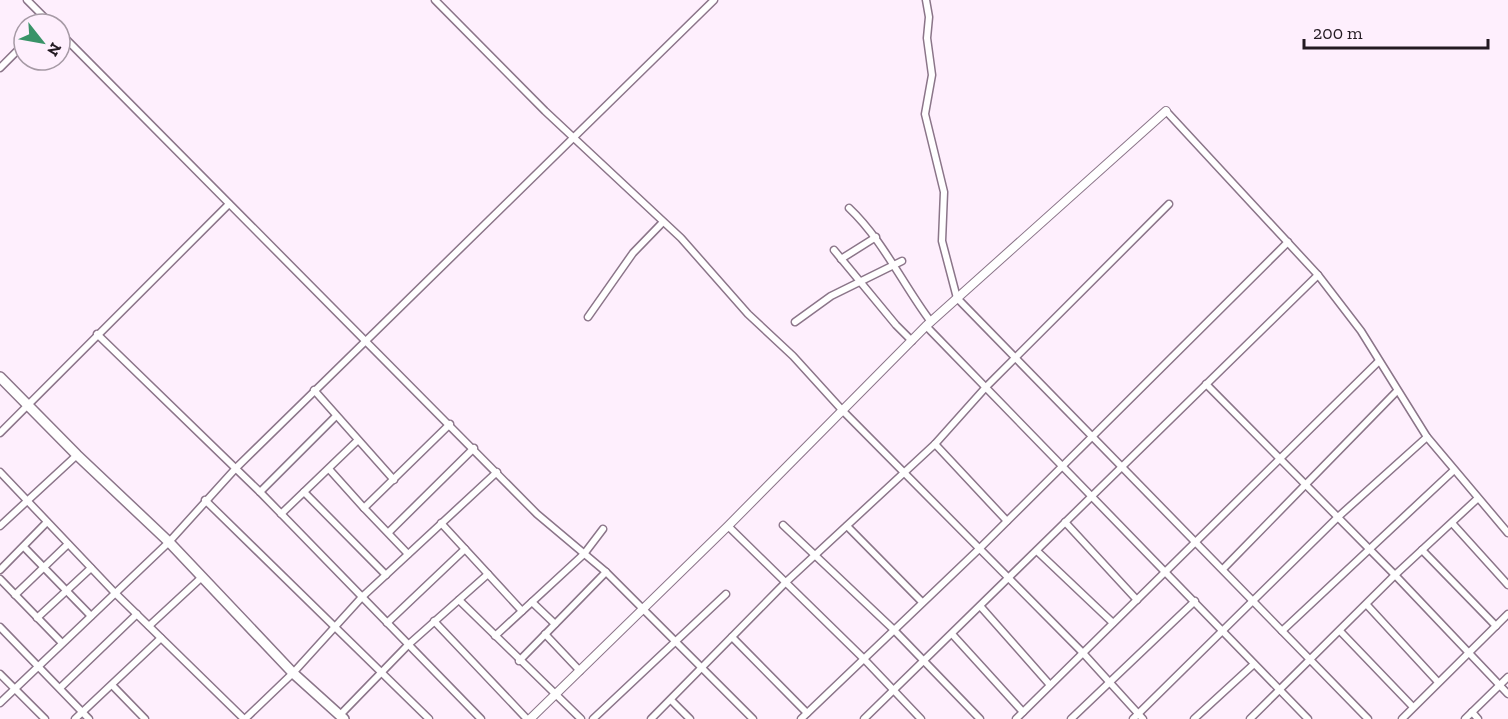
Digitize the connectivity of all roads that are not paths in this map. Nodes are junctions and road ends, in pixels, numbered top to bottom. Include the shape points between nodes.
1 (27, 0) edge
2 (435, 0) edge
3 (714, 0) edge
4 (926, 0) edge
5 (38, 12) edge
6 (72, 45) edge
7 (12, 56) edge
8 (0, 68) edge
9 (1166, 111) joint
10 (573, 137) junction
11 (229, 204) junction
12 (1169, 204) dead end
13 (849, 208) dead end
14 (663, 222) junction
15 (876, 237) junction
16 (1288, 242) junction
17 (834, 250) dead end
18 (841, 260) junction
19 (902, 261) dead end
20 (892, 266) junction
21 (1318, 275) junction
22 (858, 281) junction
23 (957, 298) junction
24 (588, 317) dead end
25 (795, 322) dead end
26 (929, 324) junction
27 (97, 334) junction
28 (367, 341) junction
29 (912, 341) junction
30 (1015, 358) junction
31 (1379, 361) junction
32 (0, 377) edge
33 (1206, 384) junction
34 (986, 387) junction
35 (315, 390) junction
36 (1397, 391) junction
37 (29, 406) junction
38 (843, 411) junction
39 (336, 416) junction
40 (450, 424) junction
41 (0, 433) edge
42 (1092, 436) junction
43 (1427, 437) junction
44 (358, 440) junction
45 (935, 444) junction
46 (474, 448) junction
47 (77, 455) junction
48 (1280, 459) junction
49 (1062, 465) junction
50 (1121, 466) junction
51 (236, 468) junction
52 (329, 469) junction
53 (1453, 471) junction
54 (497, 472) junction
55 (904, 472) junction
56 (2, 478) edge
57 (394, 480) junction
58 (1306, 485) junction
59 (260, 492) junction
60 (304, 492) junction
61 (1091, 495) junction
62 (1477, 498) junction
63 (27, 500) junction
64 (205, 500) junction
65 (364, 508) junction
66 (281, 514) junction
67 (1338, 517) junction
68 (1007, 521) junction
69 (47, 522) junction
70 (1065, 522) junction
71 (441, 523) junction
72 (1452, 523) junction
73 (783, 525) dead end
74 (0, 526) edge
75 (728, 526) junction
76 (847, 526) junction
77 (603, 529) dead end
78 (389, 532) junction
79 (1508, 533) edge
80 (169, 542) junction
81 (1196, 542) junction
82 (68, 544) junction
83 (24, 547) junction
84 (1368, 548) junction
85 (465, 549) junction
86 (979, 549) junction
87 (1422, 550) junction
88 (1036, 551) junction
89 (408, 554) junction
90 (584, 554) junction
91 (816, 555) junction
92 (44, 567) junction
93 (91, 568) junction
94 (1223, 569) junction
95 (0, 570) edge
96 (606, 572) junction
97 (1166, 572) junction
98 (488, 574) junction
99 (1395, 574) junction
100 (386, 575) junction
101 (202, 577) junction
102 (1009, 578) junction
103 (0, 579) edge
104 (786, 582) junction
105 (1508, 585) edge
106 (66, 591) junction
107 (115, 593) junction
108 (726, 594) dead end
109 (15, 595) junction
110 (362, 597) junction
111 (459, 600) junction
112 (1137, 600) junction
113 (1254, 600) junction
114 (1195, 601) junction
115 (532, 602) junction
116 (922, 602) junction
117 (1367, 605) junction
118 (981, 606) junction
119 (643, 609) junction
120 (522, 611) junction
121 (137, 614) junction
122 (1508, 614) edge
123 (91, 616) junction
124 (37, 618) junction
125 (434, 621) junction
126 (1113, 623) junction
127 (387, 624) junction
128 (555, 624) junction
129 (149, 626) junction
130 (334, 626) junction
131 (1496, 626) junction
132 (0, 627) edge
133 (893, 628) junction
134 (1221, 631) junction
135 (1282, 631) junction
136 (1340, 631) junction
137 (545, 634) junction
138 (952, 634) junction
139 (495, 636) junction
140 (732, 637) junction
141 (161, 638) junction
142 (675, 642) junction
143 (62, 643) junction
144 (408, 645) junction
145 (1083, 653) junction
146 (1467, 654) junction
147 (863, 658) junction
148 (1311, 660) junction
149 (519, 661) junction
150 (924, 662) junction
151 (1254, 664) junction
152 (38, 666) junction
153 (701, 669) junction
154 (580, 671) junction
155 (381, 672) junction
156 (293, 673) junction
157 (0, 674) edge
158 (1508, 677) edge
159 (1110, 682) junction
160 (1438, 682) junction
161 (112, 685) junction
162 (1499, 685) junction
163 (1050, 686) junction
164 (60, 688) junction
165 (15, 689) junction
166 (894, 690) junction
167 (1279, 691) junction
168 (1508, 694) edge
169 (555, 695) junction
170 (671, 700) junction
171 (0, 703) edge
172 (1413, 707) junction
173 (82, 712) junction
174 (1023, 712) junction
175 (1472, 712) junction
176 (807, 713) junction
177 (342, 717) edge
178 (1138, 717) edge
179 (866, 718) edge
180 (1253, 718) edge
181 (45, 719) edge
182 (75, 719) edge
183 (89, 719) edge
184 (145, 719) edge
185 (245, 719) edge
186 (429, 719) edge
187 (481, 719) edge
188 (529, 719) edge
189 (581, 719) edge
190 (593, 719) edge
191 (651, 719) edge
192 (690, 719) edge
193 (753, 719) edge
194 (801, 719) edge
195 (921, 719) edge
196 (980, 719) edge
197 (1016, 719) edge
198 (1071, 719) edge
199 (1194, 719) edge
200 (1308, 719) edge
201 (1368, 719) edge
202 (1402, 719) edge
203 (1465, 719) edge
204 (1478, 719) edge

1 - 5 street
2 - 10 street
3 - 10 street
4 - 23 street via 932,75 925,114 944,192 942,241
6 - 11 street
7 - 8 street
9 - 16 street
9 - 23 street
10 - 14 street
10 - 28 street
11 - 27 street
11 - 28 street
12 - 30 street
13 - 15 street
14 - 24 street via 633,253
14 - 38 street
15 - 18 street
15 - 20 street
16 - 21 street
16 - 42 street
17 - 18 street
18 - 22 street
19 - 20 street
20 - 22 street
20 - 26 street
21 - 31 street
21 - 33 street
22 - 25 street
22 - 29 street
23 - 26 street
23 - 30 street
26 - 29 street
26 - 34 street
27 - 37 street
27 - 51 street
28 - 35 street
28 - 40 street
29 - 38 street
30 - 34 street
30 - 42 street
31 - 36 street
31 - 48 street
32 - 37 main road
33 - 48 street
33 - 50 street
34 - 45 street
34 - 49 street
35 - 39 street
35 - 51 street
36 - 43 street
36 - 58 street
37 - 41 street
37 - 47 main road
38 - 55 street
38 - 75 street
39 - 44 street
39 - 59 street
40 - 46 street
40 - 57 street
42 - 49 street
42 - 50 street
43 - 53 street
43 - 67 street
44 - 52 street
44 - 57 street
45 - 55 street
45 - 68 street
46 - 54 street
46 - 78 street
47 - 63 street
47 - 80 main road
48 - 58 street
48 - 81 street
49 - 61 street
49 - 68 street
50 - 61 street
50 - 81 street
51 - 59 street
51 - 64 street
52 - 60 street
52 - 65 street
53 - 62 street
53 - 84 street
54 - 71 street
54 - 90 street via 537,514
55 - 76 street
55 - 86 street
56 - 63 street
57 - 65 street
58 - 67 street
58 - 94 street
59 - 66 street
60 - 66 street
60 - 100 street
61 - 70 street
61 - 97 street
62 - 72 street
62 - 79 street
63 - 69 street
63 - 74 street
64 - 80 street
64 - 130 street
65 - 78 street
66 - 110 street
67 - 84 street
67 - 113 street
68 - 86 street
69 - 82 street
69 - 83 street
70 - 88 street
70 - 112 street
71 - 85 street
71 - 89 street
72 - 87 street
72 - 105 street
73 - 91 street
75 - 104 street
75 - 119 street
76 - 91 street
76 - 116 street
77 - 90 street
78 - 89 street
80 - 101 main road
80 - 107 street
81 - 94 street
81 - 97 street
82 - 92 street
82 - 93 street
83 - 92 street
83 - 95 street
84 - 99 street
84 - 135 street
85 - 98 street
85 - 127 street
86 - 102 street
86 - 116 street
87 - 99 street
87 - 131 street
88 - 102 street
88 - 126 street
89 - 100 street
90 - 96 street
90 - 115 street
91 - 104 street
91 - 133 street
92 - 106 street
92 - 109 street
93 - 106 street
93 - 107 street
94 - 113 street
96 - 119 street
96 - 128 street
97 - 112 street
97 - 114 street
98 - 111 street
98 - 120 street
99 - 117 street
99 - 146 street
100 - 110 street
101 - 129 street
101 - 156 main road
102 - 118 street
102 - 145 street
103 - 109 street
104 - 140 street
104 - 147 street
106 - 123 street
106 - 124 street
107 - 121 street
107 - 123 street
108 - 142 street
109 - 124 street
110 - 127 street
110 - 130 street
111 - 125 street
111 - 139 street
112 - 126 street
113 - 134 street
113 - 135 street
114 - 134 street
114 - 159 street
115 - 120 street
115 - 128 street
116 - 133 street
117 - 136 street
117 - 160 street
118 - 138 street
118 - 163 street
119 - 142 street
119 - 154 street
120 - 139 street
121 - 129 street
121 - 164 street
122 - 131 street
123 - 143 street
124 - 143 street
125 - 144 street
125 - 188 street
126 - 145 street
127 - 144 street
128 - 137 street
129 - 141 street
130 - 155 street
130 - 156 street
131 - 146 street
132 - 152 street
133 - 147 street
133 - 150 street
134 - 151 street
134 - 178 street
135 - 148 street
136 - 148 street
136 - 172 street
137 - 149 street
137 - 154 street
138 - 150 street
138 - 174 street
139 - 149 street
140 - 153 street
140 - 176 street
141 - 161 street
141 - 185 street
142 - 153 street
142 - 190 street
143 - 152 street
144 - 155 street
144 - 187 street
145 - 159 street
145 - 163 street
146 - 160 street
146 - 162 street
147 - 166 street
147 - 176 street
148 - 167 street
148 - 201 street
149 - 169 street
150 - 166 street
150 - 196 street
151 - 167 street
151 - 199 street
152 - 164 street
152 - 165 street
153 - 170 street
153 - 193 street
154 - 169 street
155 - 177 street
155 - 186 street
156 - 177 main road
156 - 185 street
157 - 165 street
158 - 162 street
159 - 178 street
159 - 198 street
160 - 172 street
161 - 173 street
161 - 184 street
162 - 168 street
162 - 175 street
163 - 174 street
164 - 173 street
165 - 171 street
165 - 181 street
166 - 179 street
166 - 195 street
167 - 180 street
167 - 200 street
169 - 188 street
169 - 189 street
170 - 191 street
170 - 192 street
172 - 202 street
173 - 182 street
173 - 183 street
174 - 197 street
175 - 203 street
175 - 204 street
176 - 194 street

